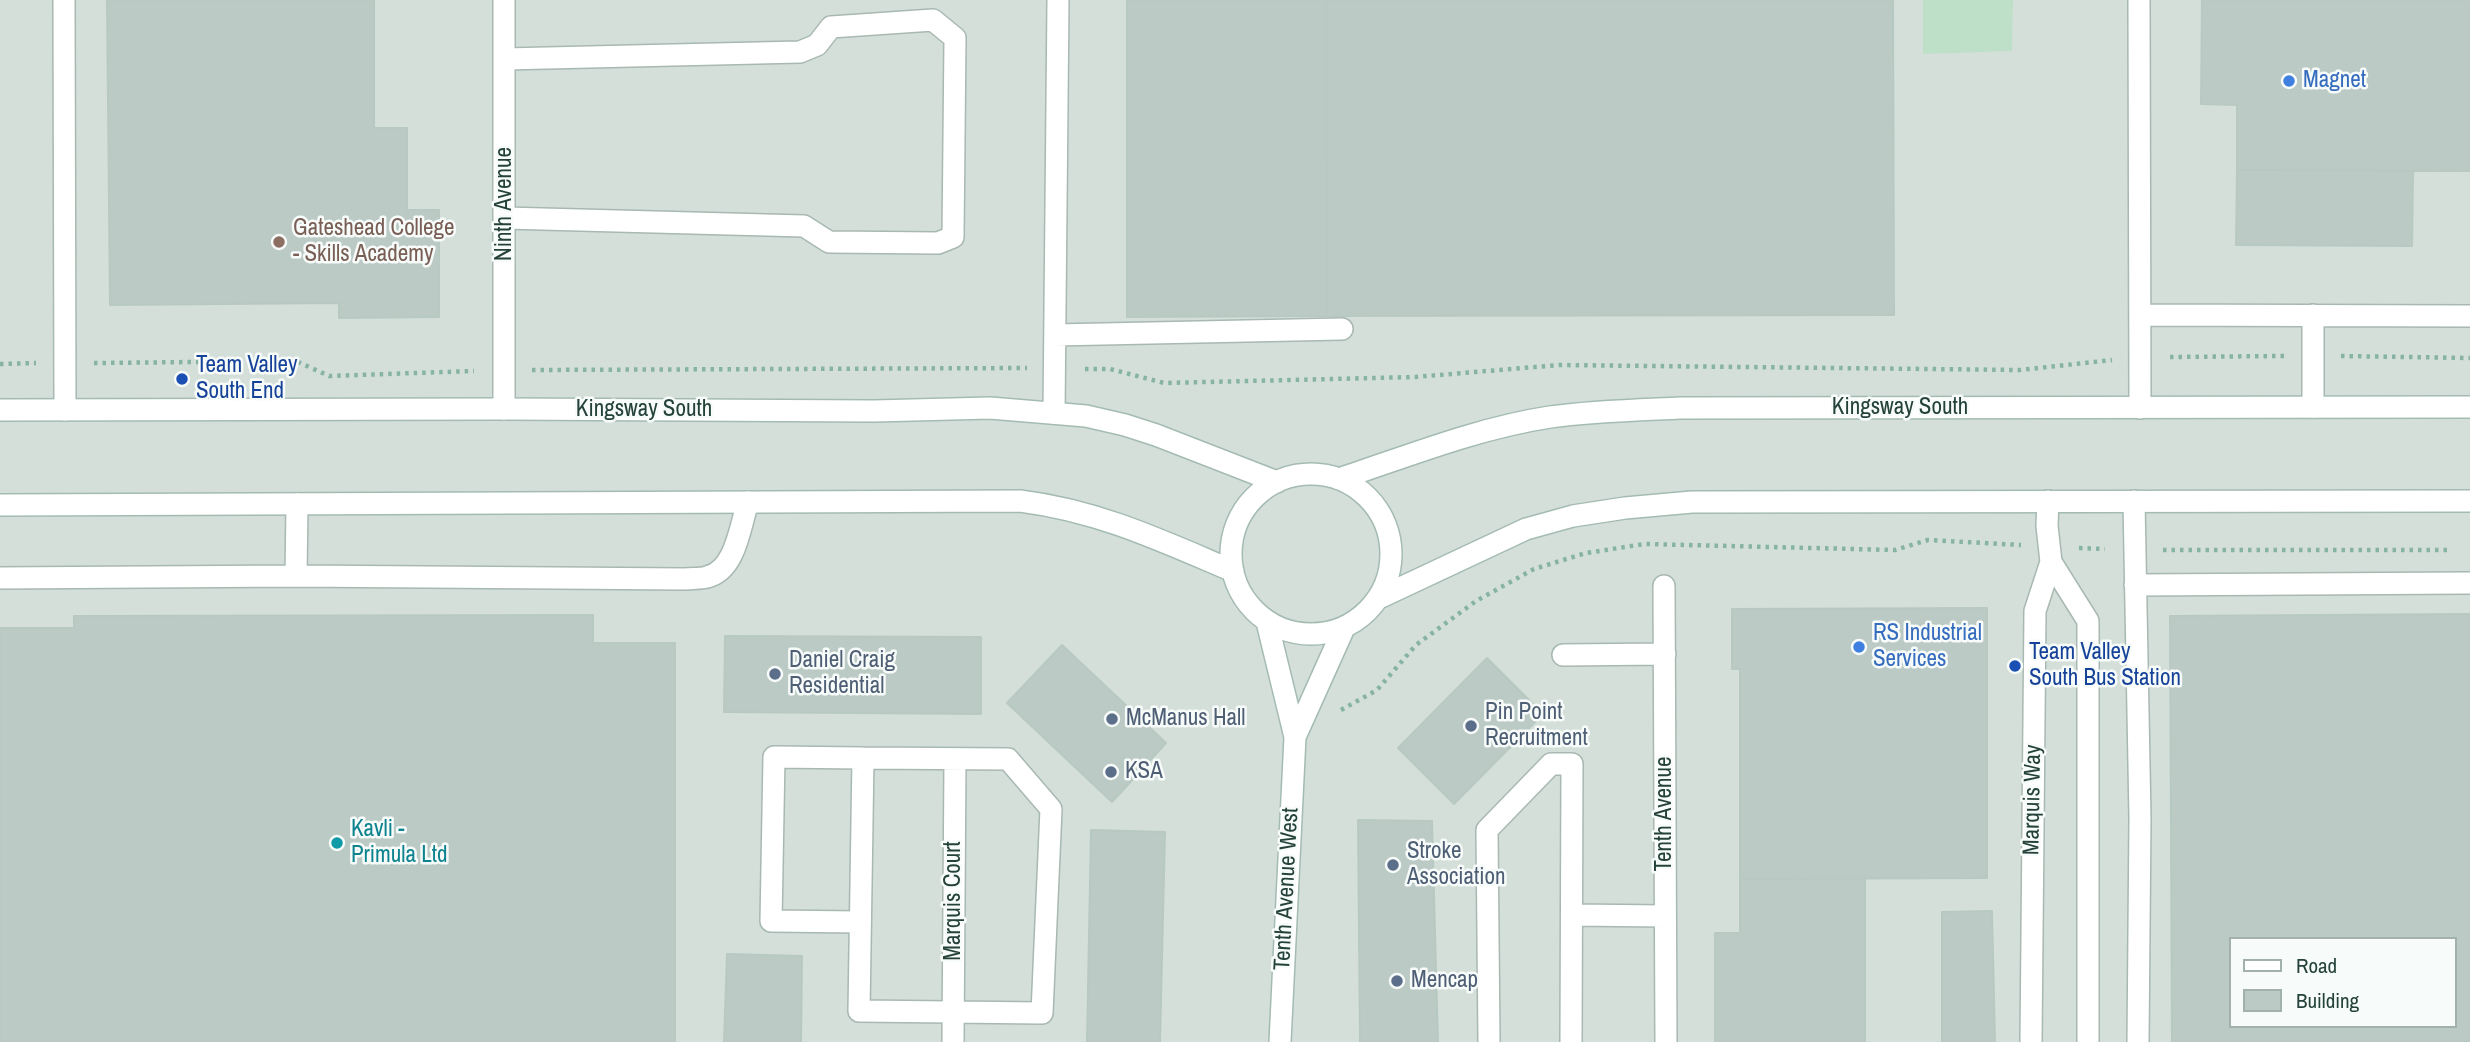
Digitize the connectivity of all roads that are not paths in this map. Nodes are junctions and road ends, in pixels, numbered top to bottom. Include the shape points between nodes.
1 (64, 0) edge
2 (504, 0) edge
3 (1058, 0) edge
4 (2139, 0) edge
5 (505, 59) junction
6 (505, 218) junction
7 (2140, 315) junction
8 (2313, 315) junction
9 (2470, 316) edge
10 (1342, 329) dead end
11 (1055, 335) junction
12 (2313, 407) junction
13 (2470, 407) edge
14 (2140, 408) junction
15 (504, 409) junction
16 (0, 410) edge
17 (65, 410) junction
18 (1054, 413) junction
19 (1339, 479) junction
20 (1277, 482) junction
21 (2048, 501) junction
22 (2134, 501) junction
23 (2470, 501) edge
24 (748, 502) junction
25 (297, 504) junction
26 (0, 505) edge
27 (2050, 554) junction
28 (1233, 571) junction
29 (296, 576) junction
30 (0, 578) edge
31 (2470, 583) edge
32 (2135, 585) junction
33 (1664, 586) dead end
34 (1379, 598) junction
35 (1267, 622) junction
36 (1344, 628) junction
37 (1665, 654) junction
38 (1563, 655) dead end
39 (1295, 737) junction
40 (863, 758) junction
41 (955, 760) junction
42 (1573, 915) junction
43 (1665, 916) junction
44 (860, 922) junction
45 (953, 1013) junction
46 (953, 1042) edge
47 (1280, 1042) edge
48 (1489, 1042) edge
49 (1572, 1042) edge
50 (1666, 1042) edge
51 (2031, 1042) edge
52 (2088, 1042) edge
53 (2138, 1042) edge

1 - 17 street
2 - 5 street, Ninth Avenue
3 - 11 street
4 - 7 street
5 - 6 street, Ninth Avenue
5 - 6 street via 800,52 817,45 831,27 933,20 955,38 953,237 938,243 829,242 804,226
6 - 15 street, Ninth Avenue
7 - 8 street
7 - 14 street
8 - 9 street
8 - 12 street
10 - 11 street
11 - 18 street
12 - 13 street, Kingsway South
12 - 14 street, Kingsway South
14 - 19 street, Kingsway South via 1601,412 1502,427
15 - 17 street, Kingsway South
15 - 18 street, Kingsway South via 990,408
16 - 17 street, Kingsway South
18 - 20 street, Kingsway South via 1086,416 1156,435
19 - 20 street, Kingsway South via 1297,475
19 - 34 street, Kingsway South via 1360,491 1384,519 1391,558
20 - 28 street, Kingsway South via 1259,492 1240,518 1230,552
21 - 22 street, Kingsway South
21 - 27 street
21 - 34 street, Kingsway South via 1692,502 1625,508 1526,529
22 - 23 street, Kingsway South
22 - 32 street
24 - 25 street
24 - 28 street via 979,500 1054,506 1092,514
24 - 29 street via 724,568 709,577
25 - 26 street
25 - 29 street
27 - 51 street, Marquis Way via 2035,611
27 - 52 street via 2088,621
28 - 35 street, Kingsway South via 1241,592
29 - 30 street
31 - 32 street
32 - 53 street
33 - 37 street, Tenth Avenue
34 - 36 street, Kingsway South
35 - 36 street, Kingsway South via 1305,633
35 - 39 street, Tenth Avenue West
36 - 39 street, Tenth Avenue West
37 - 38 street
37 - 43 street, Tenth Avenue
39 - 47 street, Tenth Avenue West
40 - 41 street
40 - 44 street
40 - 44 street via 774,757 771,908 771,921
41 - 45 street, Marquis Court
41 - 45 street via 1008,759 1051,809 1042,1013
42 - 43 street
42 - 48 street via 1572,764 1551,764 1487,830
42 - 49 street
43 - 50 street, Tenth Avenue
44 - 45 street via 859,1011
45 - 46 street, Marquis Court

